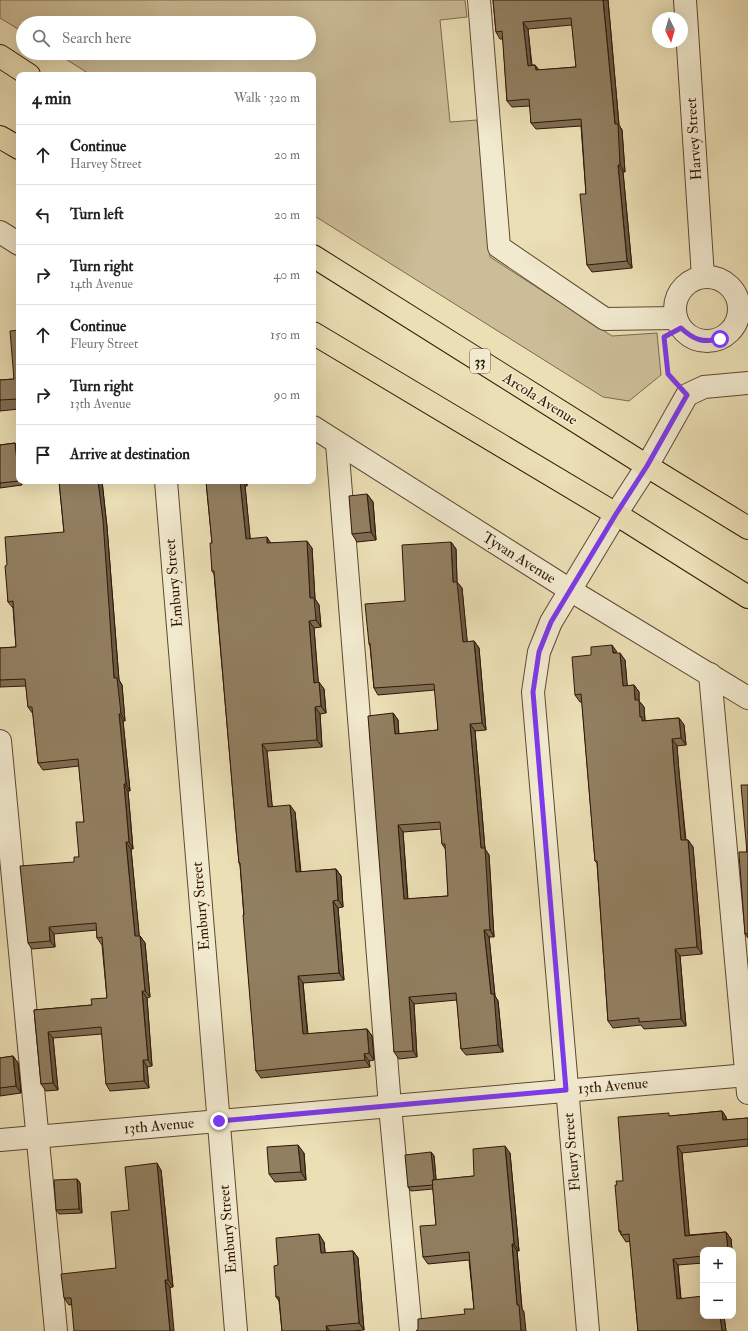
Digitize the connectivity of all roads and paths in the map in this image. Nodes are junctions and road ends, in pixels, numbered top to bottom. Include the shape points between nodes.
1 (479, 0) edge
2 (685, 0) edge
3 (0, 56) edge
4 (25, 72) edge
5 (0, 136) edge
6 (16, 146) edge
7 (0, 232) edge
8 (16, 242) edge
9 (316, 258) edge
10 (703, 277) junction
11 (679, 323) junction
12 (316, 336) edge
13 (748, 383) edge
14 (687, 395) junction
15 (316, 429) edge
16 (337, 443) junction
17 (647, 466) junction
18 (166, 484) edge
19 (616, 514) junction
20 (748, 528) edge
21 (570, 590) junction
22 (748, 597) edge
23 (710, 674) junction
24 (748, 698) edge
25 (0, 741) edge
26 (747, 1081) edge
27 (566, 1090) junction
28 (390, 1106) junction
29 (219, 1121) junction
30 (38, 1137) junction
31 (0, 1140) edge
32 (56, 1331) edge
33 (236, 1331) edge
34 (411, 1331) edge
35 (588, 1331) edge

1 - 11 street via 499,247 605,319
2 - 10 street, Harvey Street
3 - 4 main road
5 - 6 main road
7 - 8 street
9 - 17 main road, Arcola Avenue / 33
10 - 11 street via 684,287 678,297 675,307
10 - 11 street via 723,281 737,296 740,306 735,325 720,339 710,341 689,336
11 - 14 path via 664,337 668,374
12 - 19 main road
13 - 14 street via 704,387
14 - 17 street, Fleury Street
15 - 16 street, Tyvan Avenue
16 - 21 street, Tyvan Avenue
16 - 28 street
17 - 19 street, Fleury Street
17 - 20 main road, Arcola Avenue / 33
18 - 29 street, Embury Street
19 - 21 street, Fleury Street
19 - 22 main road
21 - 23 street, Tyvan Avenue
21 - 27 street, Fleury Street via 551,622 539,652 533,692
23 - 24 street, Tyvan Avenue
23 - 26 street
25 - 30 street
26 - 27 street, 13th Avenue
27 - 28 street, 13th Avenue
27 - 35 street, Fleury Street
28 - 29 street, 13th Avenue
28 - 34 street
29 - 30 street, 13th Avenue
29 - 33 street, Embury Street
30 - 31 street, 13th Avenue
30 - 32 street

